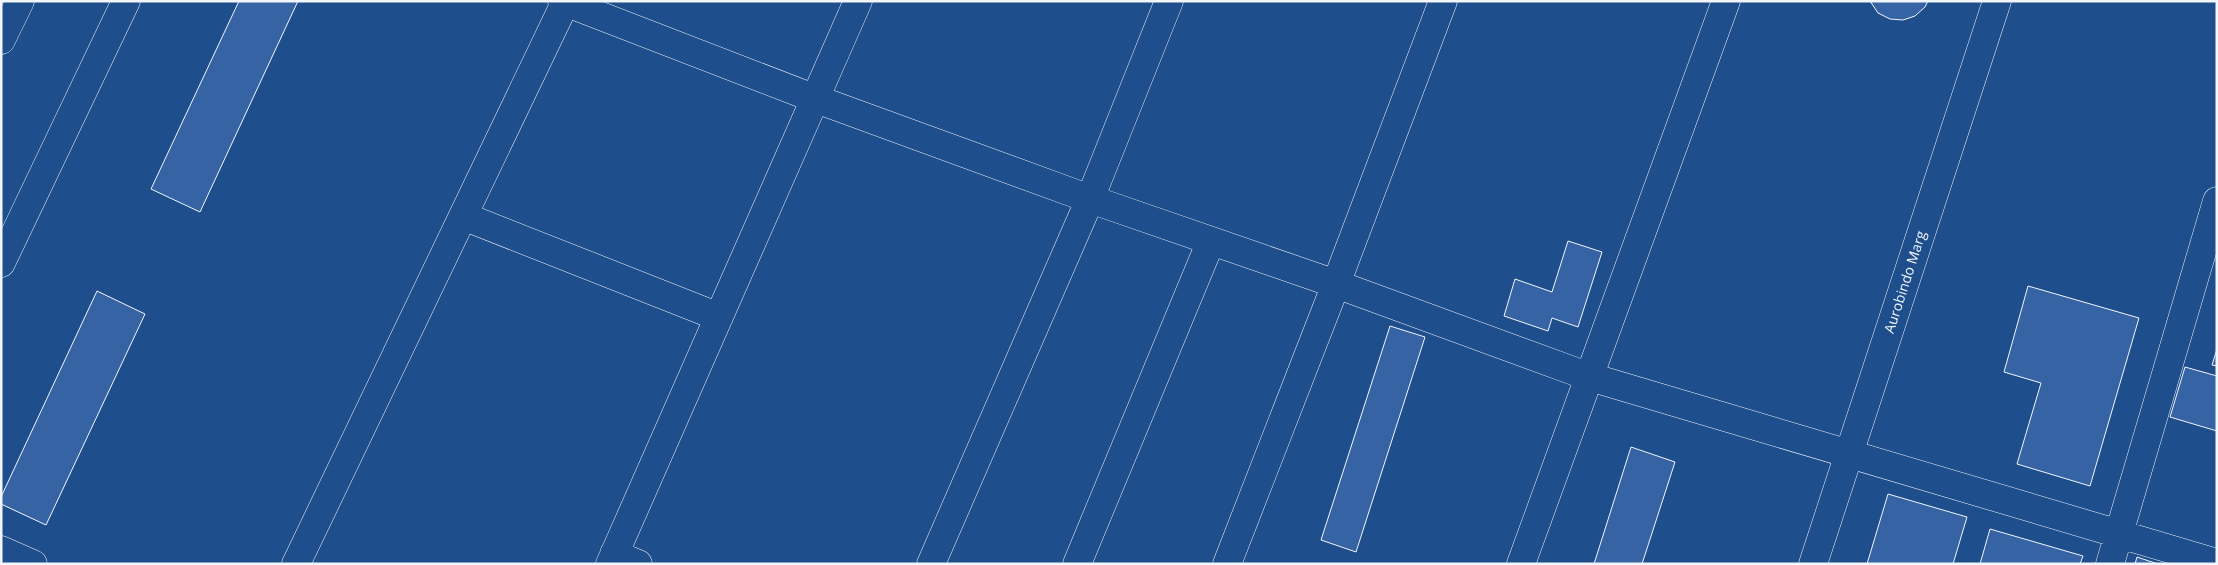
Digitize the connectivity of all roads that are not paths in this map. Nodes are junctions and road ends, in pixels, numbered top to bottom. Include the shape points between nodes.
1 (20, 1) edge
2 (126, 1) edge
3 (858, 1) edge
4 (1169, 1) edge
5 (1443, 1) edge
6 (1726, 1) edge
7 (1997, 1) edge
8 (565, 2) edge
9 (1, 40) edge
10 (816, 99) junction
11 (1090, 199) junction
12 (2217, 201) edge
13 (463, 216) junction
14 (1211, 241) junction
15 (1, 263) edge
16 (1336, 284) junction
17 (719, 317) junction
18 (1590, 377) junction
19 (1849, 454) junction
20 (2120, 535) junction
21 (1, 550) edge
22 (621, 561) edge
23 (2217, 563) edge
24 (33, 564) edge
25 (296, 564) edge
26 (931, 564) edge
27 (1077, 564) edge
28 (1227, 564) edge
29 (1521, 564) edge
30 (1813, 564) edge
31 (2110, 564) edge

1 - 9 street
2 - 15 street
3 - 10 street
4 - 11 street
5 - 16 street
6 - 18 street
7 - 19 street, Aurobindo Marg
8 - 10 street
8 - 13 street
10 - 11 street
10 - 17 street
11 - 14 street
11 - 26 street
12 - 20 street
13 - 17 street
13 - 25 street
14 - 16 street
14 - 27 street
16 - 18 street
16 - 28 street
17 - 22 street
18 - 19 street
18 - 29 street
19 - 20 street
19 - 30 street, Aurobindo Marg
20 - 23 street
20 - 31 street
21 - 24 street

